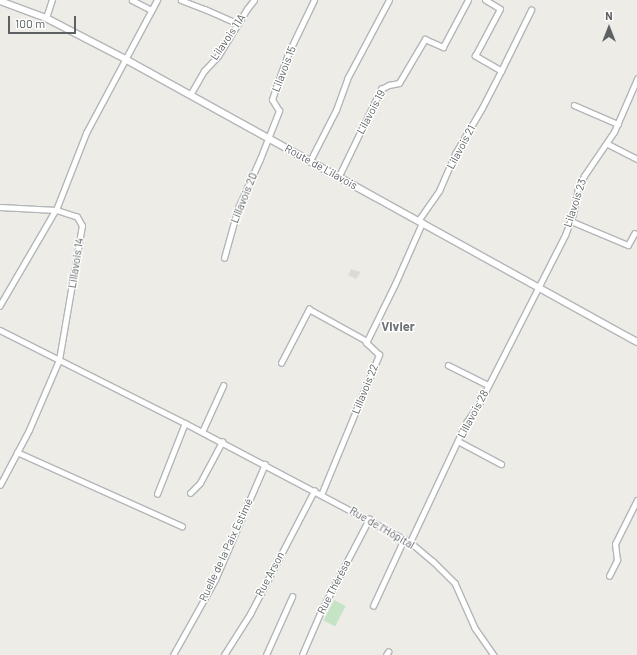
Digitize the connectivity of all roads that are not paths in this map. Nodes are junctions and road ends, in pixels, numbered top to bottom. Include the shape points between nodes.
1 (52, 0) edge
2 (132, 0) edge
3 (158, 0) edge
4 (181, 0) edge
5 (254, 0) edge
6 (314, 0) edge
7 (389, 0) edge
8 (468, 0) edge
9 (485, 0) edge
10 (0, 1) edge
11 (152, 10) junction
12 (531, 10) dead end
13 (46, 18) junction
14 (238, 24) junction
15 (125, 59) junction
16 (501, 71) junction
17 (637, 79) edge
18 (190, 95) junction
19 (574, 105) dead end
20 (618, 124) junction
21 (267, 138) junction
22 (608, 144) junction
23 (637, 159) edge
24 (310, 161) junction
25 (338, 178) junction
26 (0, 207) edge
27 (56, 210) junction
28 (571, 221) junction
29 (420, 222) junction
30 (634, 234) dead end
31 (224, 258) dead end
32 (539, 288) junction
33 (0, 306) edge
34 (0, 330) edge
35 (367, 341) junction
36 (637, 342) edge
37 (59, 360) junction
38 (281, 362) dead end
39 (448, 365) dead end
40 (488, 385) junction
41 (223, 386) dead end
42 (185, 423) junction
43 (202, 432) junction
44 (458, 441) junction
45 (222, 442) junction
46 (17, 452) junction
47 (265, 464) junction
48 (501, 464) dead end
49 (0, 485) edge
50 (314, 491) junction
51 (157, 494) dead end
52 (190, 494) dead end
53 (321, 495) junction
54 (637, 500) edge
55 (369, 519) junction
56 (182, 526) dead end
57 (404, 539) junction
58 (410, 542) junction
59 (609, 576) dead end
60 (292, 597) dead end
61 (373, 606) dead end
62 (173, 655) edge
63 (224, 655) edge
64 (266, 655) edge
65 (302, 655) edge
66 (494, 655) edge

1 - 13 street
2 - 11 street
3 - 11 street
4 - 14 street
5 - 14 street, Lilavois 11A
6 - 21 street, Lilavois 15 via 288,54 275,90 272,100 279,111
7 - 24 street via 347,80 336,110
8 - 25 street, Lilavois 19 via 443,47 425,39 399,83 381,89
9 - 16 street via 500,9 475,56
10 - 13 main road, Route de Lilavois
11 - 15 street
12 - 16 street, Lilavois 21
13 - 15 main road, Route de Lilavois
14 - 18 street, Lilavois 11A
15 - 18 main road, Route de Lilavois
15 - 27 street via 79,148
16 - 29 street, Lilavois 21 via 455,154 439,191
17 - 20 street, Lilavois 23
18 - 21 main road, Route de Lilavois
19 - 20 street
20 - 22 street, Lilavois 23
21 - 24 main road, Route de Lilavois
21 - 31 street, Lillavois 20 via 238,208
22 - 23 street
22 - 28 street, Lilavois 23 via 578,188
24 - 25 main road, Route de Lilavois
25 - 29 main road, Route de Lilavois
26 - 27 street, Lillavois 14
27 - 33 street
27 - 37 street, Lillavois 14 via 77,217 82,226
28 - 30 street via 628,245
28 - 32 street, Lilavois 23
29 - 32 main road, Route de Lilavois
29 - 35 street via 395,284
32 - 36 main road, Route de Lilavois
32 - 40 street, Lillavois 28
34 - 37 street, Rue de l'Hôpital
35 - 38 street via 308,309
35 - 53 street, Lillavois 22 via 366,343 379,355
37 - 42 street, Rue de l'Hôpital
37 - 46 street, Lillavois 14
39 - 40 street
40 - 44 street, Lillavois 28
41 - 43 street
42 - 43 street, Rue de l'Hôpital
42 - 51 street
43 - 45 street, Rue de l'Hôpital
44 - 48 street
44 - 58 street, Lillavois 28
45 - 47 street, Rue de l'Hôpital
45 - 52 street via 200,483
46 - 49 street, Lillavois 14
46 - 56 street
47 - 50 street, Rue de l'Hôpital
47 - 62 street, Ruelle de la Paix Estimé via 214,580
50 - 53 street, Rue de l'Hôpital
50 - 63 street, Rue Arson via 250,614
53 - 55 street, Rue de l'Hôpital
54 - 59 street via 615,544 617,560
55 - 57 street, Rue de l'Hôpital
55 - 65 street, Rue Thérésa
57 - 58 street, Rue de l'Hôpital
57 - 61 street
58 - 66 street, Rue de l'Hôpital via 454,583 475,628
60 - 64 street

